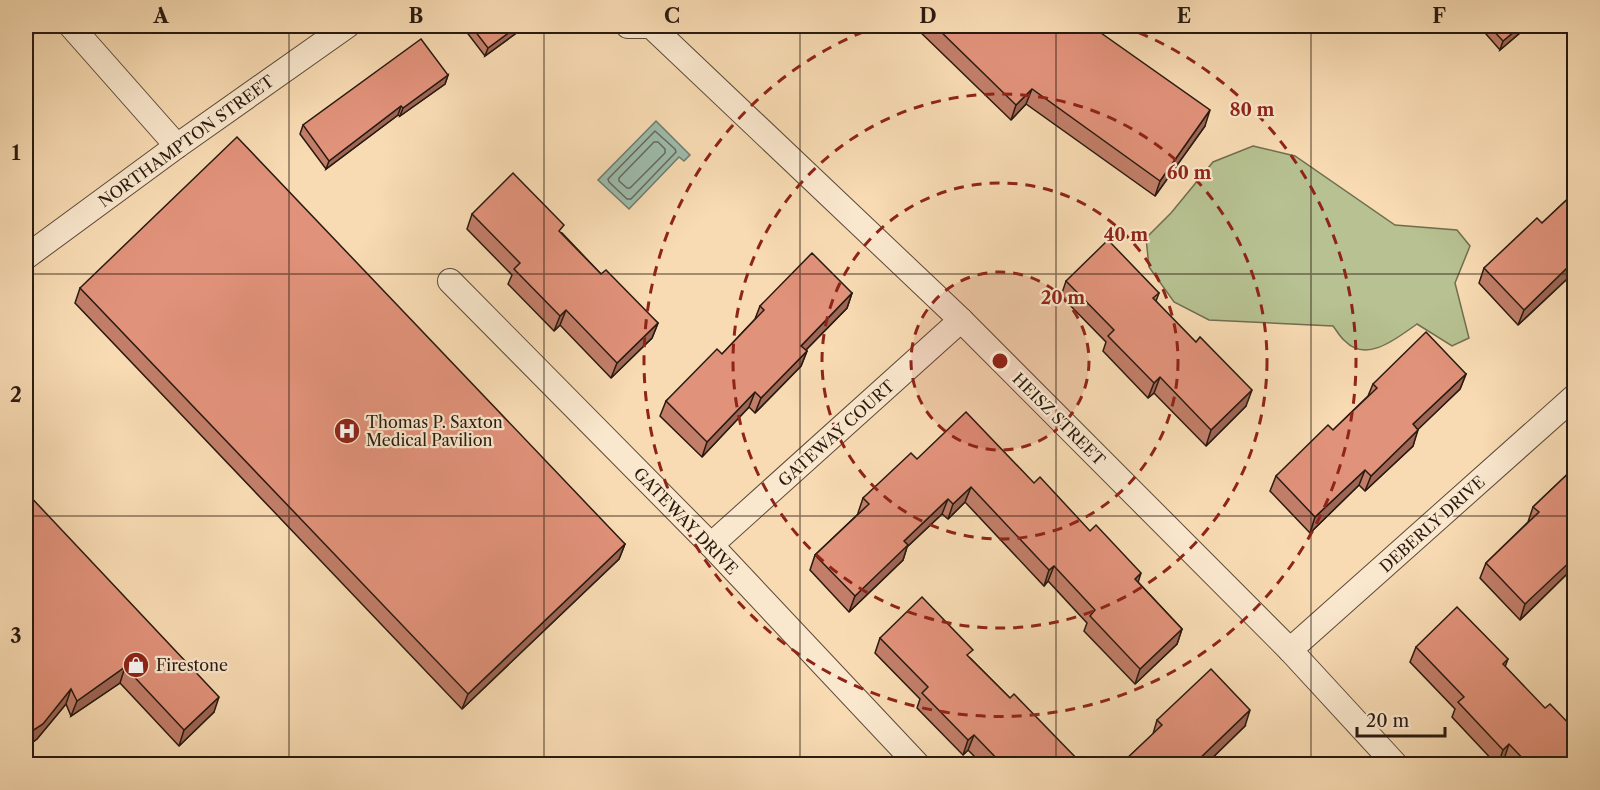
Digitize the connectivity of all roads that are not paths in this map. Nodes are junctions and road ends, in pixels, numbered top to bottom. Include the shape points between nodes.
1 (34, 26) edge
2 (71, 26) edge
3 (347, 26) edge
4 (644, 26) edge
5 (26, 32) edge
6 (177, 146) junction
7 (26, 257) edge
8 (450, 281) dead end
9 (961, 320) junction
10 (1575, 397) edge
11 (711, 545) junction
12 (1290, 651) junction
13 (917, 765) edge
14 (1395, 765) edge

1 - 5 lane
2 - 6 street
3 - 6 street, NORTHAMPTON STREET
4 - 9 street, HEISZ STREET
6 - 7 street, NORTHAMPTON STREET
8 - 11 street, GATEWAY DRIVE
9 - 11 street, GATEWAY COURT
9 - 12 street, HEISZ STREET
10 - 12 street, DEBERLY DRIVE
11 - 13 street, GATEWAY DRIVE
12 - 14 street, HEISZ STREET

